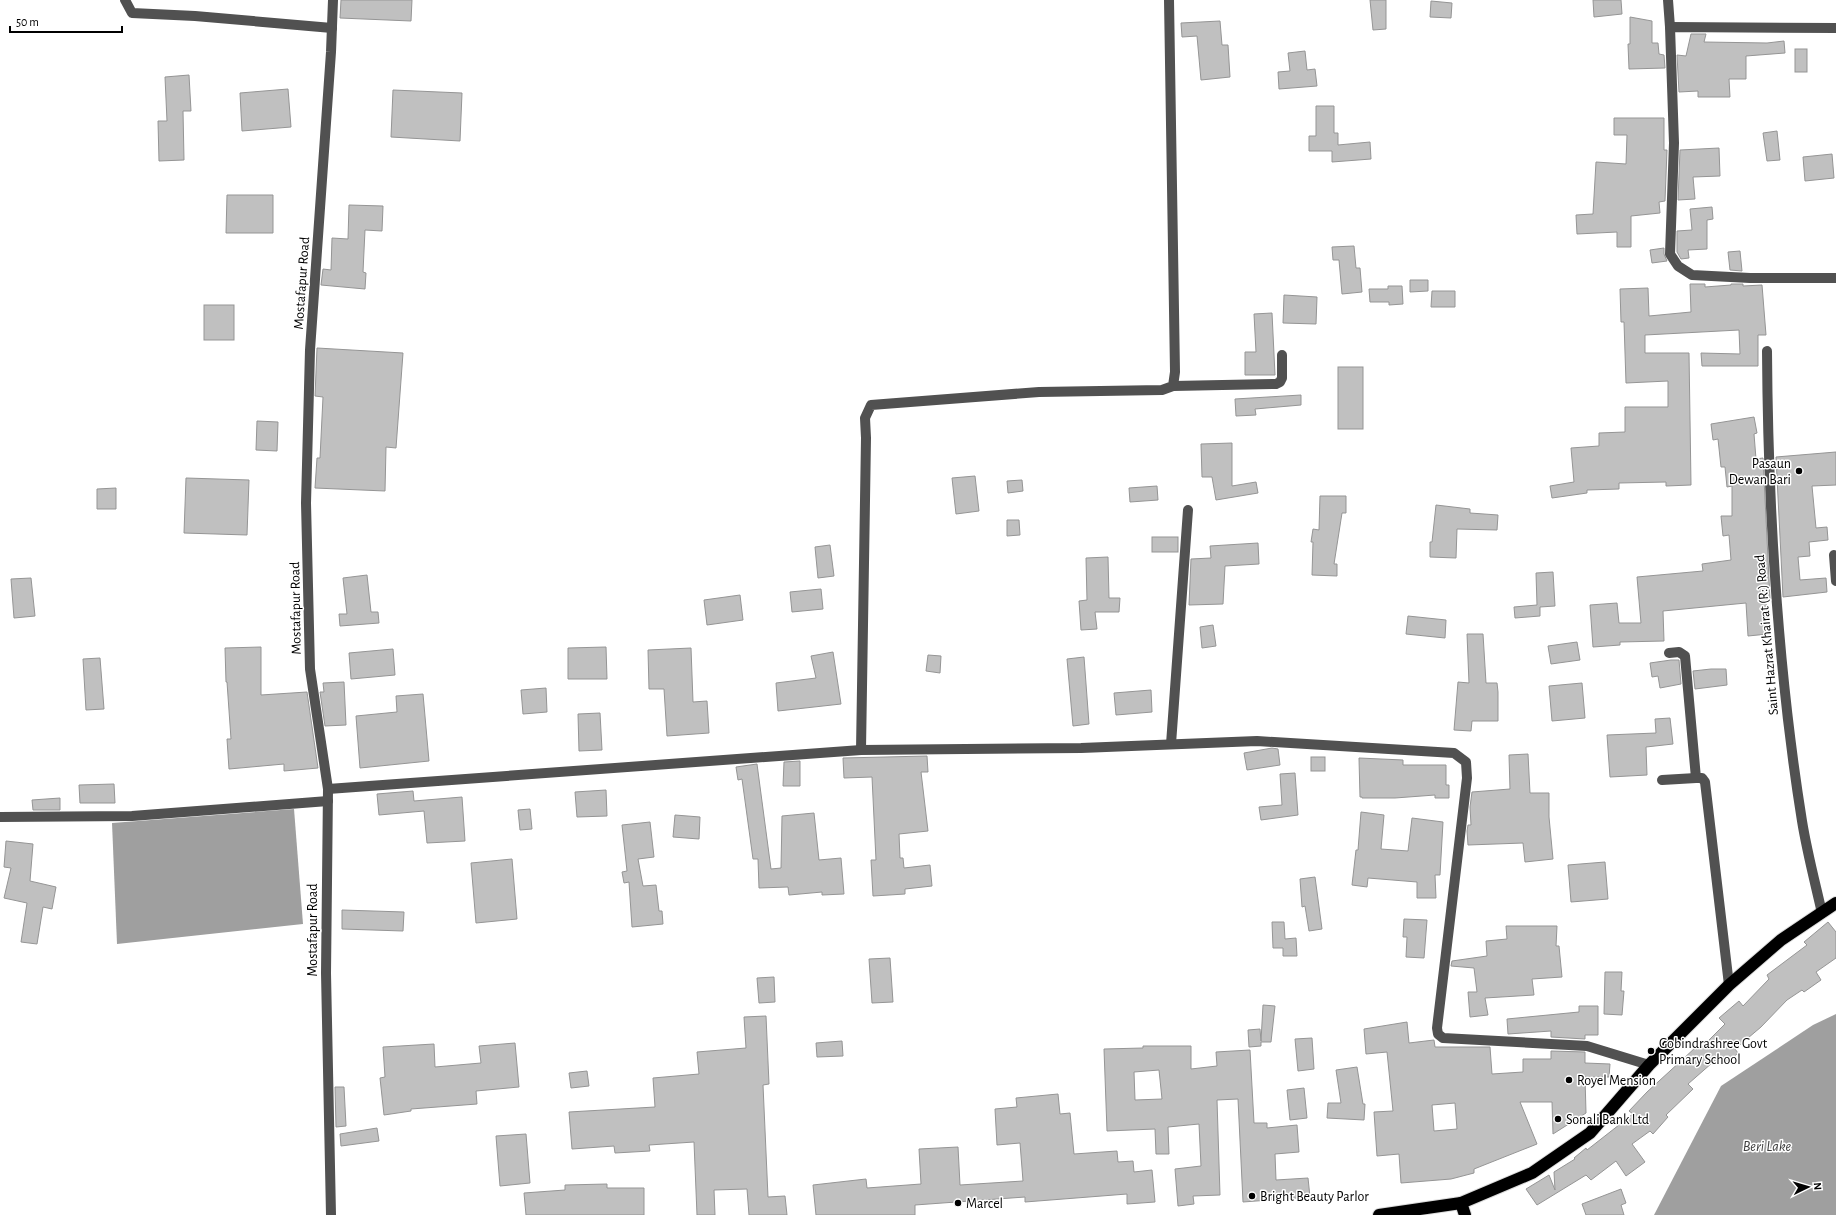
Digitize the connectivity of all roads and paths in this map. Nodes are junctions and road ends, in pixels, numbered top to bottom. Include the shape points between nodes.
1 (125, 0) edge
2 (333, 0) edge
3 (1169, 0) edge
4 (1668, 0) edge
5 (1670, 27) junction
6 (332, 28) junction
7 (1836, 28) edge
8 (1836, 278) edge
9 (1768, 351) dead end
10 (1282, 355) dead end
11 (1173, 386) junction
12 (1188, 510) dead end
13 (1834, 555) dead end
14 (1836, 581) edge
15 (1669, 653) dead end
16 (1171, 744) junction
17 (861, 750) junction
18 (1696, 778) junction
19 (1662, 780) dead end
20 (328, 789) junction
21 (328, 801) junction
22 (0, 817) edge
23 (1836, 903) edge
24 (1822, 913) junction
25 (1729, 985) junction
26 (1649, 1065) junction
27 (1462, 1203) junction
28 (331, 1215) edge
29 (1378, 1215) edge
30 (1465, 1215) edge

1 - 6 street via 132,13
2 - 6 street, Mostafapur Road
3 - 11 street via 1175,372
4 - 5 street
5 - 7 street
5 - 8 street via 1674,143 1670,254 1678,266 1692,275
6 - 20 street, Mostafapur Road via 310,350 306,503 310,669
9 - 24 street, Saint Hazrat Khairat (R:) Road via 1768,462 1775,590 1785,702 1802,822
10 - 11 street via 1282,378 1276,384
11 - 17 street via 1162,390 1039,392 871,405 865,418
12 - 16 street
13 - 14 street
15 - 18 street via 1679,652 1685,656
16 - 17 street via 1082,748
16 - 26 street via 1257,741 1454,753 1466,762 1467,778 1438,1034 1444,1038 1587,1046
17 - 20 street
18 - 19 street
18 - 25 street via 1702,778 1705,782
20 - 21 street, Mostafapur Road
21 - 22 street via 132,816
21 - 28 street, Mostafapur Road via 326,973
23 - 24 highway
24 - 25 highway via 1781,940
25 - 26 highway
26 - 27 highway via 1590,1133 1532,1173
27 - 29 highway
27 - 30 highway

